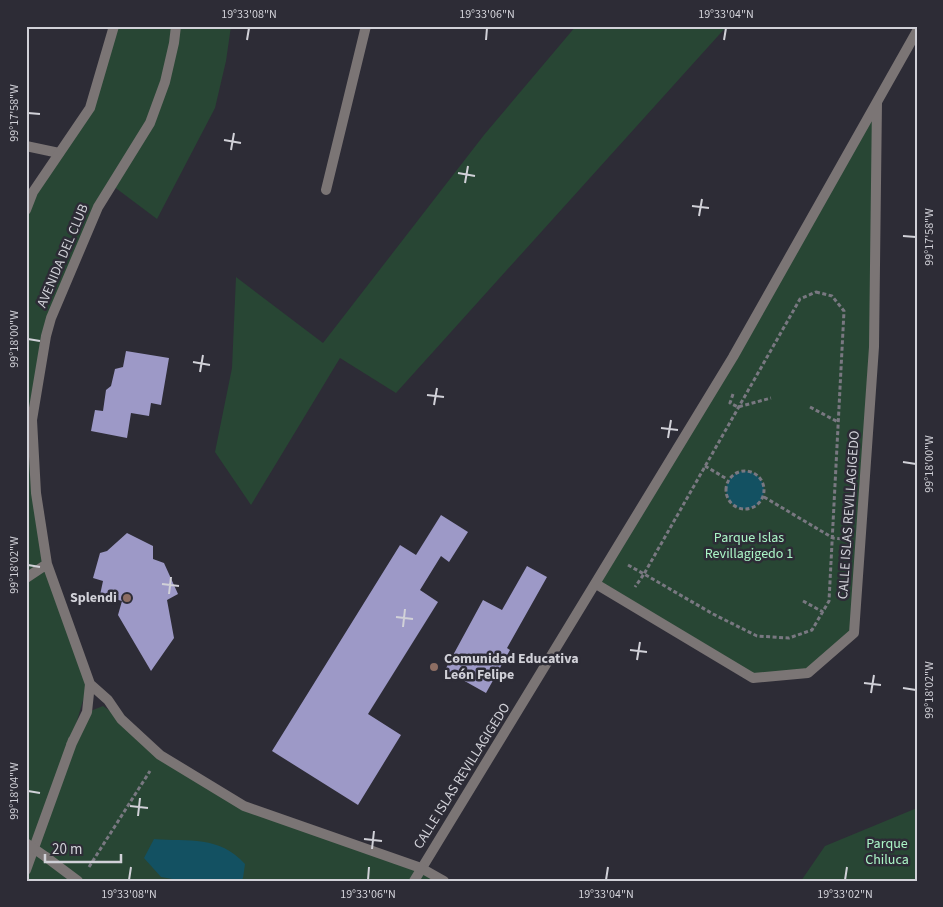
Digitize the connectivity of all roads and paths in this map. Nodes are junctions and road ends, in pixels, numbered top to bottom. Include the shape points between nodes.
1 (114, 26) edge
2 (176, 26) edge
3 (366, 26) edge
4 (917, 31) edge
5 (877, 100) junction
6 (26, 146) edge
7 (59, 154) junction
8 (326, 190) dead end
9 (26, 210) edge
10 (771, 398) dead end
11 (810, 406) dead end
12 (738, 407) junction
13 (838, 422) junction
14 (705, 466) junction
15 (727, 479) junction
16 (764, 497) junction
17 (833, 538) junction
18 (613, 556) junction
19 (47, 564) junction
20 (644, 574) junction
21 (26, 578) edge
22 (596, 584) junction
23 (803, 601) dead end
24 (625, 602) junction
25 (822, 612) junction
26 (90, 684) junction
27 (160, 756) junction
28 (26, 843) edge
29 (421, 868) junction
30 (26, 870) edge
31 (86, 872) dead end
32 (78, 881) edge
33 (414, 881) edge
34 (444, 881) edge

1 - 7 street via 90,108
2 - 19 street, AVENIDA DEL CLUB via 164,82 150,123 98,207 46,336 32,420 36,493
3 - 8 street
4 - 5 street, CALLE ISLAS REVILLAGIGEDO
5 - 18 street, CALLE ISLAS REVILLAGIGEDO via 734,357
5 - 24 street, CALLE ISLAS REVILLAGIGEDO via 874,347 854,633 808,673 753,678
6 - 7 street
7 - 9 street via 33,192
10 - 12 path
11 - 13 path
12 - 13 path via 800,299 816,292 832,296 844,312
12 - 14 path
13 - 17 path
14 - 15 path
14 - 20 path
15 - 16 path via 736,473 749,471 761,477
15 - 16 path via 726,497 732,505 745,510 757,507
16 - 17 path
17 - 25 path via 829,601
18 - 20 path
18 - 22 street, CALLE ISLAS REVILLAGIGEDO
19 - 21 street
19 - 26 street, AVENIDA DEL CLUB
20 - 24 path
20 - 25 path via 757,636 789,638 812,630
22 - 24 street, CALLE ISLAS REVILLAGIGEDO
22 - 29 street, CALLE ISLAS REVILLAGIGEDO
23 - 25 path
26 - 27 street, AVENIDA DEL CLUB via 103,706
26 - 30 street
27 - 29 street, AVENIDA DEL CLUB via 244,806
27 - 31 path
28 - 32 street, bridge
29 - 33 street, CALLE ISLAS REVILLAGIGEDO
29 - 34 street, AVENIDA DEL CLUB

